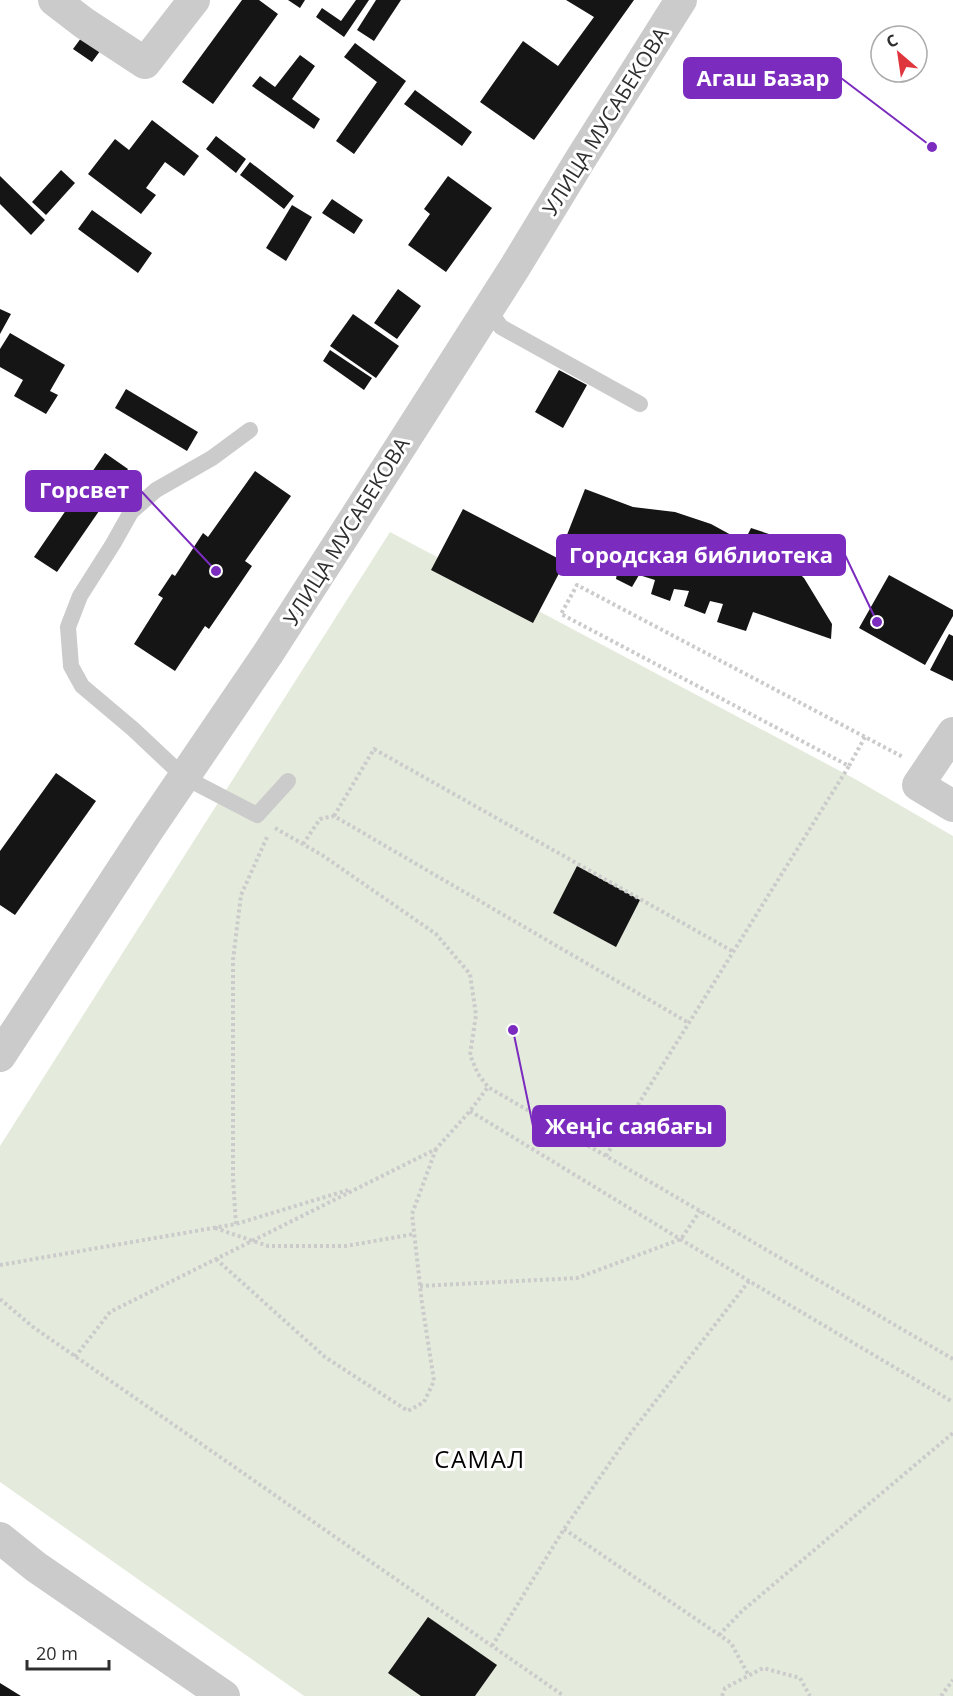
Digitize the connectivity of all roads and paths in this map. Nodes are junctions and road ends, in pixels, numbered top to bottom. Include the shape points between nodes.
1 (54, 0) edge
2 (194, 0) edge
3 (681, 0) edge
4 (488, 309) junction
5 (640, 404) dead end
6 (250, 430) dead end
7 (953, 733) edge
8 (865, 737) junction
9 (849, 766) junction
10 (928, 770) junction
11 (184, 777) junction
12 (288, 781) dead end
13 (953, 807) edge
14 (334, 816) junction
15 (303, 844) junction
16 (734, 951) junction
17 (689, 1023) junction
18 (0, 1056) edge
19 (488, 1087) junction
20 (470, 1111) junction
21 (436, 1149) junction
22 (606, 1156) junction
23 (360, 1187) junction
24 (700, 1211) junction
25 (236, 1224) junction
26 (214, 1227) junction
27 (414, 1234) junction
28 (681, 1239) junction
29 (252, 1240) junction
30 (216, 1259) junction
31 (0, 1265) edge
32 (749, 1281) junction
33 (420, 1286) junction
34 (0, 1299) edge
35 (75, 1357) junction
36 (953, 1359) edge
37 (953, 1402) edge
38 (953, 1433) edge
39 (564, 1529) junction
40 (0, 1538) edge
41 (719, 1635) junction
42 (492, 1646) junction
43 (749, 1676) junction
44 (953, 1680) edge
45 (224, 1696) edge
46 (564, 1696) edge
47 (722, 1696) edge
48 (810, 1696) edge
49 (940, 1696) edge

1 - 2 street via 145,63
3 - 4 street, УЛИЦА МУСАБЕКОВА
4 - 5 lane via 501,327
4 - 11 street, УЛИЦА МУСАБЕКОВА
6 - 11 lane via 212,458 156,490 131,512 80,596 68,627 71,666 82,686
7 - 10 street
8 - 9 path
8 - 9 path via 577,585 561,614
8 - 10 path
9 - 16 path
10 - 13 street via 918,785
11 - 12 lane via 257,815
11 - 18 street, УЛИЦА МУСАБЕКОВА
14 - 15 path via 320,819
14 - 16 path via 374,749
14 - 17 path
15 - 19 path via 436,934 470,974 476,1015 470,1055
15 - 25 path via 272,826 241,895 233,960
16 - 17 path
17 - 22 path
19 - 20 path
19 - 22 path
20 - 21 path
20 - 28 path
21 - 23 path
21 - 27 path via 412,1214
22 - 24 path
23 - 25 path
23 - 29 path
24 - 28 path
24 - 36 path
25 - 26 path
26 - 29 path
26 - 31 path
27 - 29 path via 346,1246 268,1246
27 - 33 path
28 - 32 path
28 - 33 path via 577,1278
29 - 30 path
30 - 33 path via 325,1357 408,1411 424,1402 434,1382
30 - 35 path via 110,1312
32 - 37 path
32 - 39 path via 630,1434
34 - 35 path
35 - 42 path
38 - 41 path via 742,1611
39 - 41 path
39 - 42 path
40 - 45 street
41 - 43 path via 731,1643
42 - 46 path
43 - 47 path via 725,1688
43 - 48 path via 764,1668 800,1678
44 - 49 path

